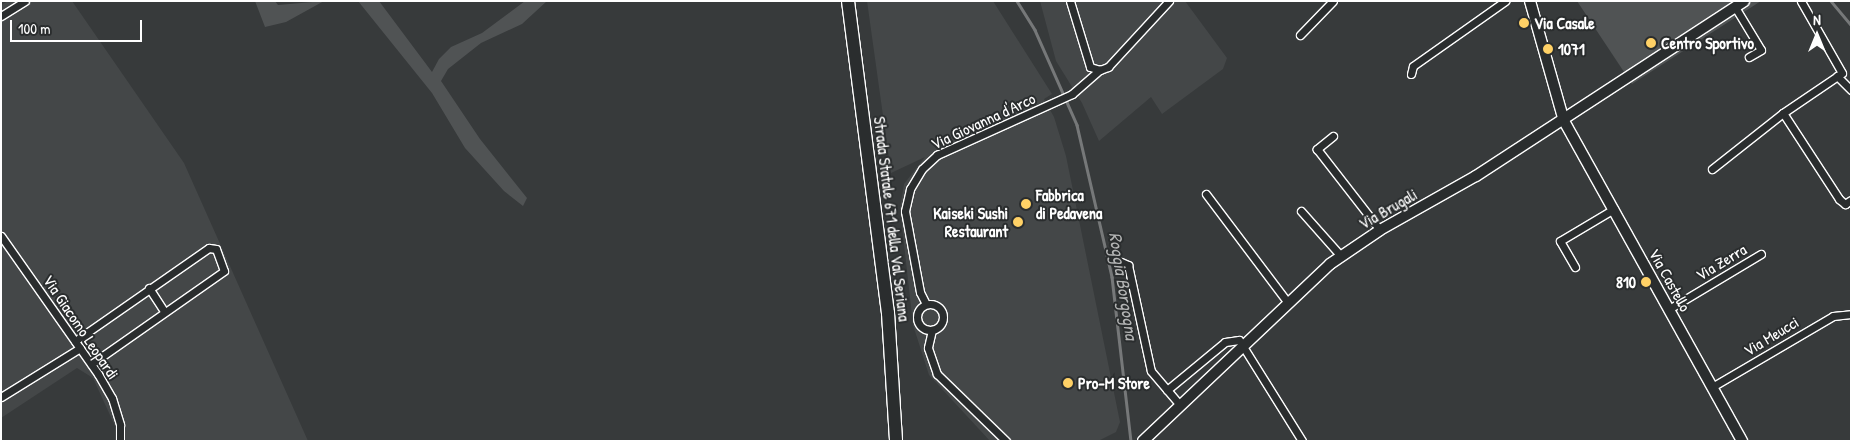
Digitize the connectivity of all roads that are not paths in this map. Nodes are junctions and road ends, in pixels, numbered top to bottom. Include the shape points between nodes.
1 (25, 1) edge
2 (848, 1) edge
3 (1070, 1) edge
4 (1169, 1) edge
5 (1333, 1) edge
6 (1505, 1) edge
7 (1530, 1) edge
8 (1801, 1) edge
9 (1740, 4) edge
10 (1, 16) edge
11 (1300, 35) dead end
12 (1749, 57) dead end
13 (1100, 70) junction
14 (1411, 74) dead end
15 (1837, 76) junction
16 (1851, 90) edge
17 (1783, 113) junction
18 (1564, 121) junction
19 (1333, 136) dead end
20 (1712, 170) dead end
21 (1206, 194) dead end
22 (1851, 200) edge
23 (1614, 210) junction
24 (1301, 211) dead end
25 (1380, 230) junction
26 (1, 236) edge
27 (1761, 254) dead end
28 (1341, 256) junction
29 (1121, 262) dead end
30 (1575, 267) dead end
31 (149, 288) junction
32 (1288, 303) junction
33 (926, 304) junction
34 (1670, 309) junction
35 (164, 311) junction
36 (1848, 314) edge
37 (932, 330) junction
38 (75, 340) junction
39 (1243, 346) junction
40 (80, 348) junction
41 (91, 364) junction
42 (1712, 387) junction
43 (1167, 390) junction
44 (1, 397) edge
45 (1180, 405) junction
46 (896, 426) junction
47 (120, 441) edge
48 (894, 441) edge
49 (900, 441) edge
50 (1006, 441) edge
51 (1143, 441) edge
52 (1302, 441) edge
53 (1742, 441) edge

1 - 10 street
2 - 46 highway, Strada Statale 671 della Val Seriana via 888,313
3 - 13 street via 1090,67
4 - 13 street, Via Giovanna d'Arco via 1108,67
5 - 11 street
6 - 14 street via 1413,66
7 - 18 street
8 - 15 street via 1842,73
9 - 12 street via 1762,50
9 - 18 street, Via Brugali
13 - 33 street, Via Giovanna d'Arco via 1072,94 937,155 922,169 910,190 906,211 920,292
15 - 16 street
15 - 17 street
17 - 20 street
17 - 22 street via 1838,199 1845,204
18 - 23 street, Via Castello
18 - 25 street, Via Brugali
19 - 25 street via 1317,149
21 - 32 street
23 - 30 street via 1560,241
23 - 34 street, Via Castello
24 - 28 street
25 - 28 street, Via Brugali
26 - 38 street, Via Giacomo Leopardi
27 - 34 street, Via Zerra
28 - 32 street, Via Brugali
29 - 43 street via 1128,265 1146,358 1151,371
31 - 35 street
31 - 35 street via 209,248 218,250 224,271
31 - 38 street
32 - 39 street, Via Brugali
33 - 37 street via 919,309 918,322
33 - 37 street via 935,304 943,314 942,322
34 - 42 street, Via Castello
35 - 41 street
36 - 42 street, Via Meucci via 1833,316
37 - 50 street via 928,348 937,374
38 - 40 street, Via Giacomo Leopardi
39 - 43 street via 1239,340 1225,342
39 - 45 street, Via Brugali
39 - 52 street
40 - 41 street, Via Giacomo Leopardi
40 - 44 street
41 - 47 street, Via Giacomo Leopardi via 112,398 120,425
42 - 53 street, Via Castello
43 - 45 street
45 - 51 street, Via Brugali
46 - 48 highway, Strada Statale 671 della Val Seriana
46 - 49 highway

